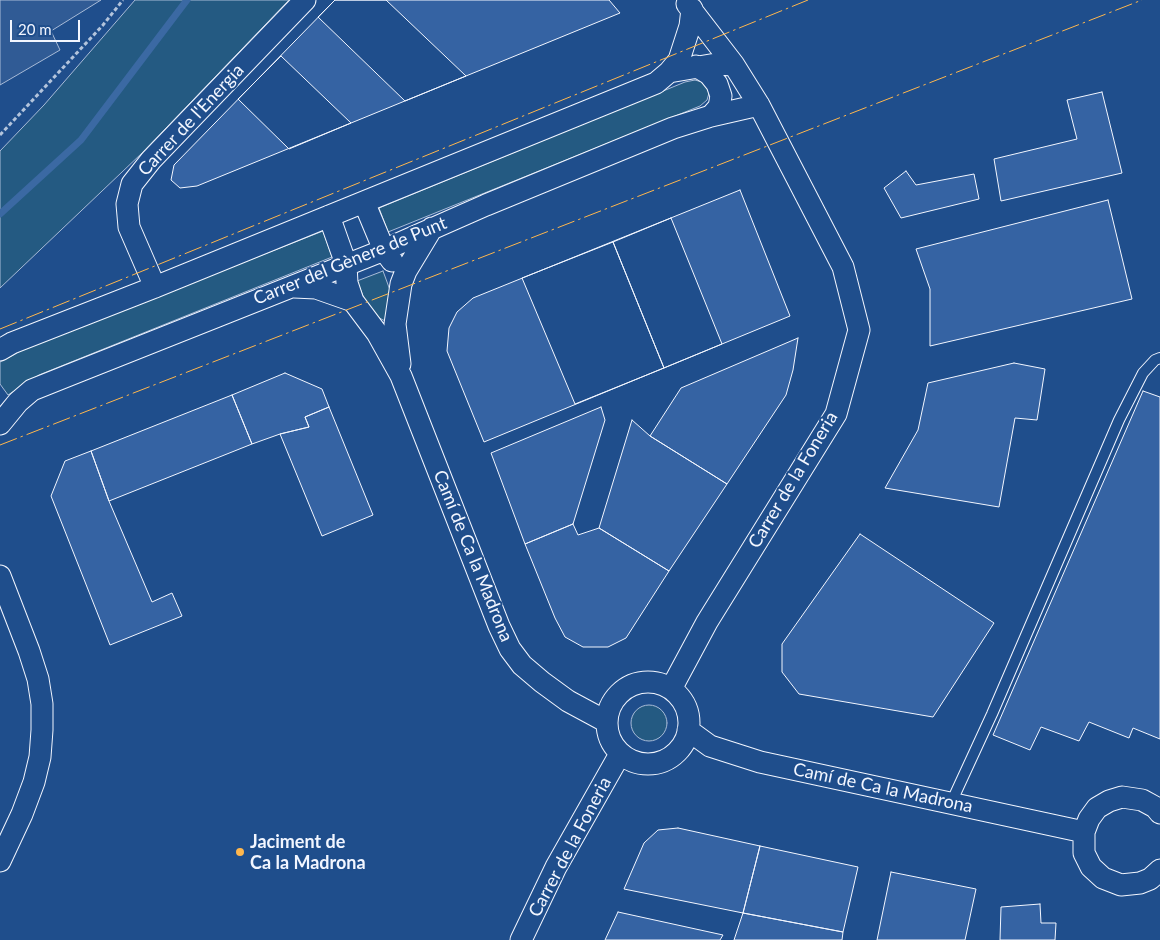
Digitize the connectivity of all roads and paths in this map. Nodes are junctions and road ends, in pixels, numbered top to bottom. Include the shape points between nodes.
1 (123, 0) edge
2 (306, 0) edge
3 (688, 4) edge
4 (734, 65) junction
5 (696, 66) junction
6 (670, 72) junction
7 (759, 106) junction
8 (711, 116) junction
9 (0, 135) edge
10 (364, 202) junction
11 (329, 216) junction
12 (432, 228) junction
13 (384, 250) junction
14 (346, 264) junction
15 (401, 284) junction
16 (155, 287) junction
17 (289, 287) junction
18 (353, 301) junction
19 (0, 350) edge
20 (1160, 358) edge
21 (401, 376) junction
22 (0, 424) edge
23 (0, 576) edge
24 (671, 689) junction
25 (607, 722) junction
26 (688, 730) junction
27 (620, 754) junction
28 (951, 803) junction
29 (1158, 805) edge
30 (1084, 832) junction
31 (0, 861) edge
32 (1160, 870) edge
33 (521, 940) edge

1 - 9 path
2 - 16 street, Carrer de l'Energia via 151,160 132,184 127,204 129,227
3 - 4 street, Carrer de la Foneria
3 - 6 street via 690,26 685,47
4 - 5 street
4 - 7 street, Carrer de la Foneria
5 - 6 street
5 - 8 street via 717,84 719,107
6 - 10 street via 656,82
7 - 8 street, Carrer del Gènere de Punt
7 - 24 street, Carrer de la Foneria via 843,267 859,330 836,414 707,622
8 - 12 street, Carrer del Gènere de Punt via 673,128
10 - 11 street
10 - 13 street, Camí de Ca la Madrona
11 - 14 street, Camí de Ca la Madrona
11 - 16 street
12 - 13 street, Carrer del Gènere de Punt
12 - 15 street, Camí de Ca la Madrona
13 - 14 street, Carrer del Gènere de Punt
13 - 15 street, Camí de Ca la Madrona via 395,264
14 - 17 street, Carrer del Gènere de Punt
14 - 18 street, Camí de Ca la Madrona via 347,283
15 - 21 street, Camí de Ca la Madrona via 395,324
16 - 19 street
17 - 18 street via 316,288
17 - 22 street, Carrer del Gènere de Punt via 32,390
18 - 21 street, Camí de Ca la Madrona via 378,333
20 - 28 lane via 1143,373 1119,420
21 - 25 street, Camí de Ca la Madrona via 510,649 522,665 542,682 568,701
23 - 31 street via 29,651 42,704 40,757 34,782
24 - 25 street via 651,682 630,686 613,701
24 - 26 street via 687,711
25 - 27 street via 609,736
26 - 27 street via 678,750 659,762 637,762
26 - 28 street, Camí de Ca la Madrona via 710,746 760,762
27 - 33 street, Carrer de la Foneria via 556,867
28 - 30 street, Camí de Ca la Madrona
29 - 30 street via 1122,797 1109,801 1097,808
30 - 32 street via 1084,853 1103,878 1121,885 1140,883

